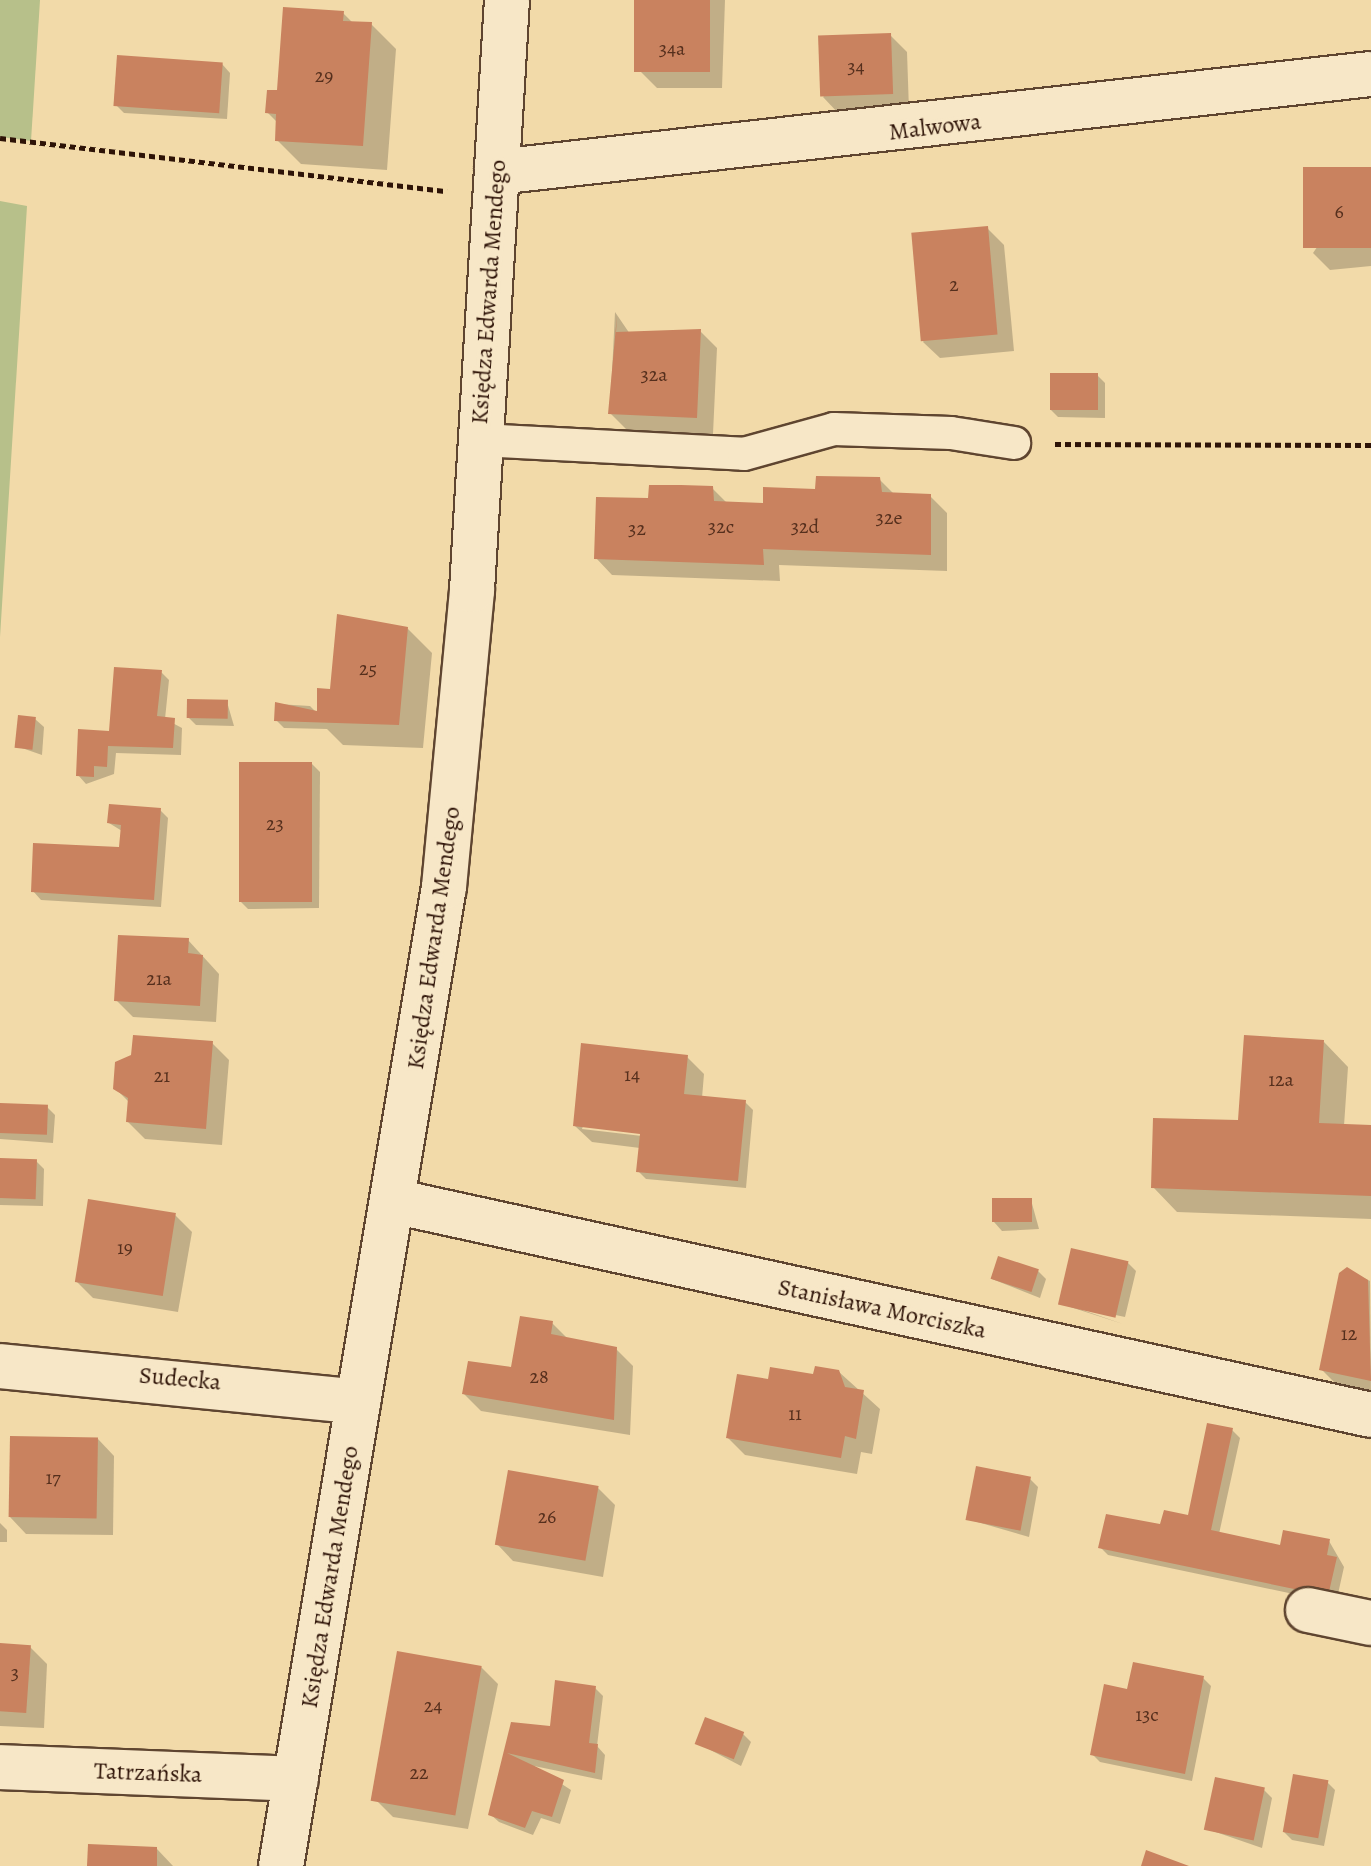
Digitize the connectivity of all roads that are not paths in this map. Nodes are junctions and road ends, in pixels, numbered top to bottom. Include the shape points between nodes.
1 (507, 0) edge
2 (1371, 74) edge
3 (496, 184) junction
4 (480, 440) junction
5 (1014, 443) road end
6 (393, 1201) junction
7 (0, 1366) edge
8 (358, 1402) junction
9 (1371, 1415) edge
10 (1308, 1610) dead end
11 (1371, 1623) edge
12 (0, 1767) edge
13 (296, 1779) junction
14 (281, 1866) edge

1 - 3 street, Księdza Edwarda Mendego
2 - 3 street, Malwowa
3 - 4 street, Księdza Edwarda Mendego
4 - 5 lane via 744,454 834,429 951,433
4 - 6 street, Księdza Edwarda Mendego via 461,742
6 - 8 street, Księdza Edwarda Mendego
6 - 9 street, Stanisława Morciszka
7 - 8 street, Sudecka
8 - 13 street, Księdza Edwarda Mendego
10 - 11 street
12 - 13 street, Tatrzańska
13 - 14 street, Księdza Edwarda Mendego

